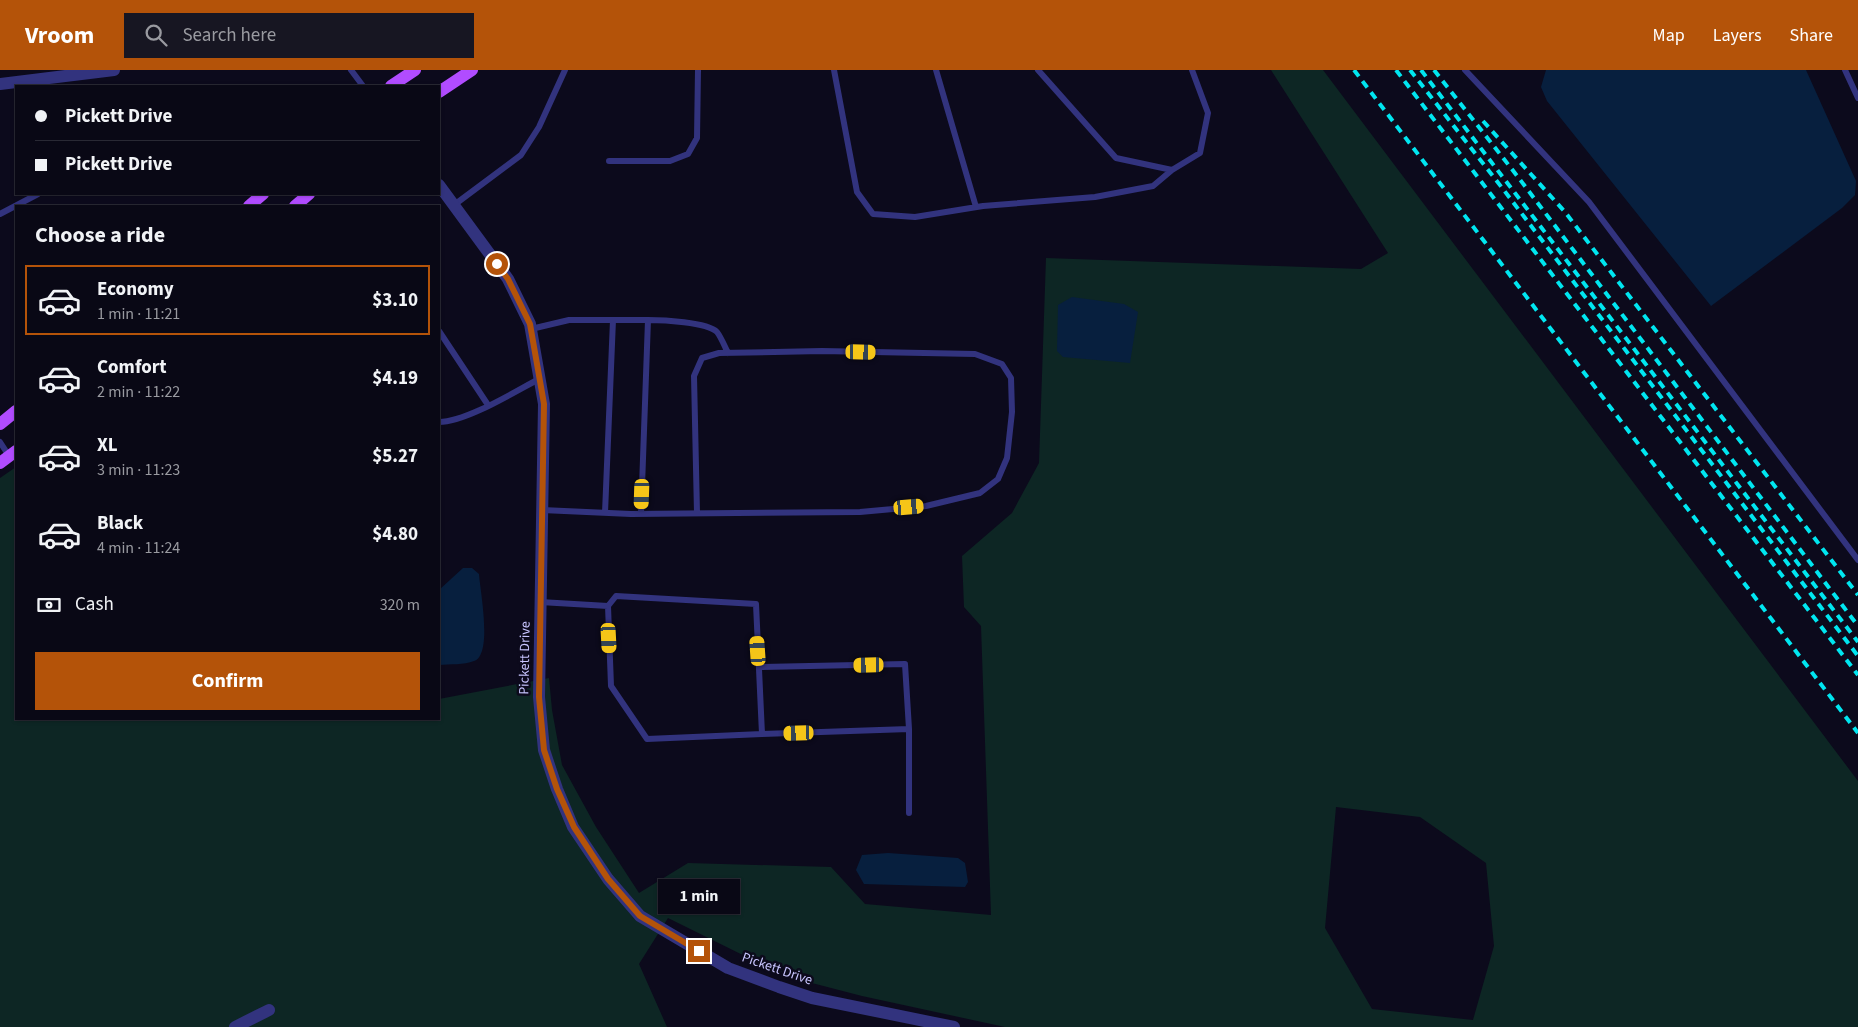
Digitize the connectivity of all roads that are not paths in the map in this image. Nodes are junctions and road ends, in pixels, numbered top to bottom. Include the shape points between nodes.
1 (114, 70) edge
2 (351, 70) edge
3 (415, 70) edge
4 (472, 70) edge
5 (565, 70) edge
6 (698, 70) edge
7 (834, 70) edge
8 (936, 70) edge
9 (1038, 70) edge
10 (1192, 70) edge
11 (1465, 70) edge
12 (1845, 70) edge
13 (0, 84) edge
14 (362, 85) edge
15 (392, 85) edge
16 (440, 91) edge
17 (1858, 98) edge
18 (609, 161) dead end
19 (1172, 170) junction
20 (440, 186) edge
21 (36, 195) edge
22 (261, 195) edge
23 (307, 195) edge
24 (17, 205) edge
25 (250, 205) edge
26 (296, 205) edge
27 (454, 205) junction
28 (15, 206) edge
29 (976, 207) junction
30 (0, 214) edge
31 (613, 320) junction
32 (648, 320) junction
33 (530, 329) junction
34 (440, 333) edge
35 (728, 353) junction
36 (539, 379) junction
37 (488, 405) junction
38 (15, 412) edge
39 (440, 422) edge
40 (0, 424) edge
41 (0, 442) edge
42 (9, 457) edge
43 (542, 510) junction
44 (605, 513) junction
45 (697, 513) junction
46 (641, 514) junction
47 (1858, 560) edge
48 (540, 602) junction
49 (608, 606) junction
50 (759, 667) junction
51 (909, 729) junction
52 (762, 734) junction
53 (909, 813) dead end
54 (269, 1010) dead end
55 (235, 1027) edge
56 (954, 1027) edge

1 - 13 street
2 - 14 lane
3 - 15 main road
4 - 16 main road
5 - 27 lane via 539,127 521,155
6 - 18 lane via 697,138 688,154 670,161
7 - 29 lane via 857,192 873,214 915,217
8 - 29 lane
9 - 19 lane via 1116,158
10 - 19 lane via 1208,113 1200,153
11 - 47 lane via 1589,202
12 - 17 lane
19 - 29 lane via 1153,186 1096,197
20 - 27 street, Pickett Drive
21 - 24 lane
22 - 25 main road
23 - 26 main road
27 - 33 street, Pickett Drive via 508,279
28 - 30 lane
31 - 32 lane
31 - 33 lane via 569,320
31 - 44 lane
32 - 35 lane via 676,321 711,329
32 - 46 lane
33 - 36 street, Pickett Drive
34 - 37 lane
35 - 45 lane via 702,358 694,376
35 - 45 lane via 975,354 1002,364 1011,378 1012,412 1007,458 998,479 980,493 926,506 860,512
36 - 37 lane
36 - 43 street, Pickett Drive via 544,404
37 - 39 lane via 449,422
38 - 40 main road
41 - 42 lane
43 - 44 lane
43 - 48 street, Pickett Drive
44 - 46 lane
45 - 46 lane
48 - 49 lane
48 - 56 street, Pickett Drive via 539,697 544,750 574,827 608,879 640,916 728,968 779,987 812,998
49 - 50 lane via 616,596 756,604
49 - 52 lane via 611,686 647,740
50 - 51 lane via 905,664
50 - 52 lane
51 - 52 lane
51 - 53 lane
54 - 55 street

